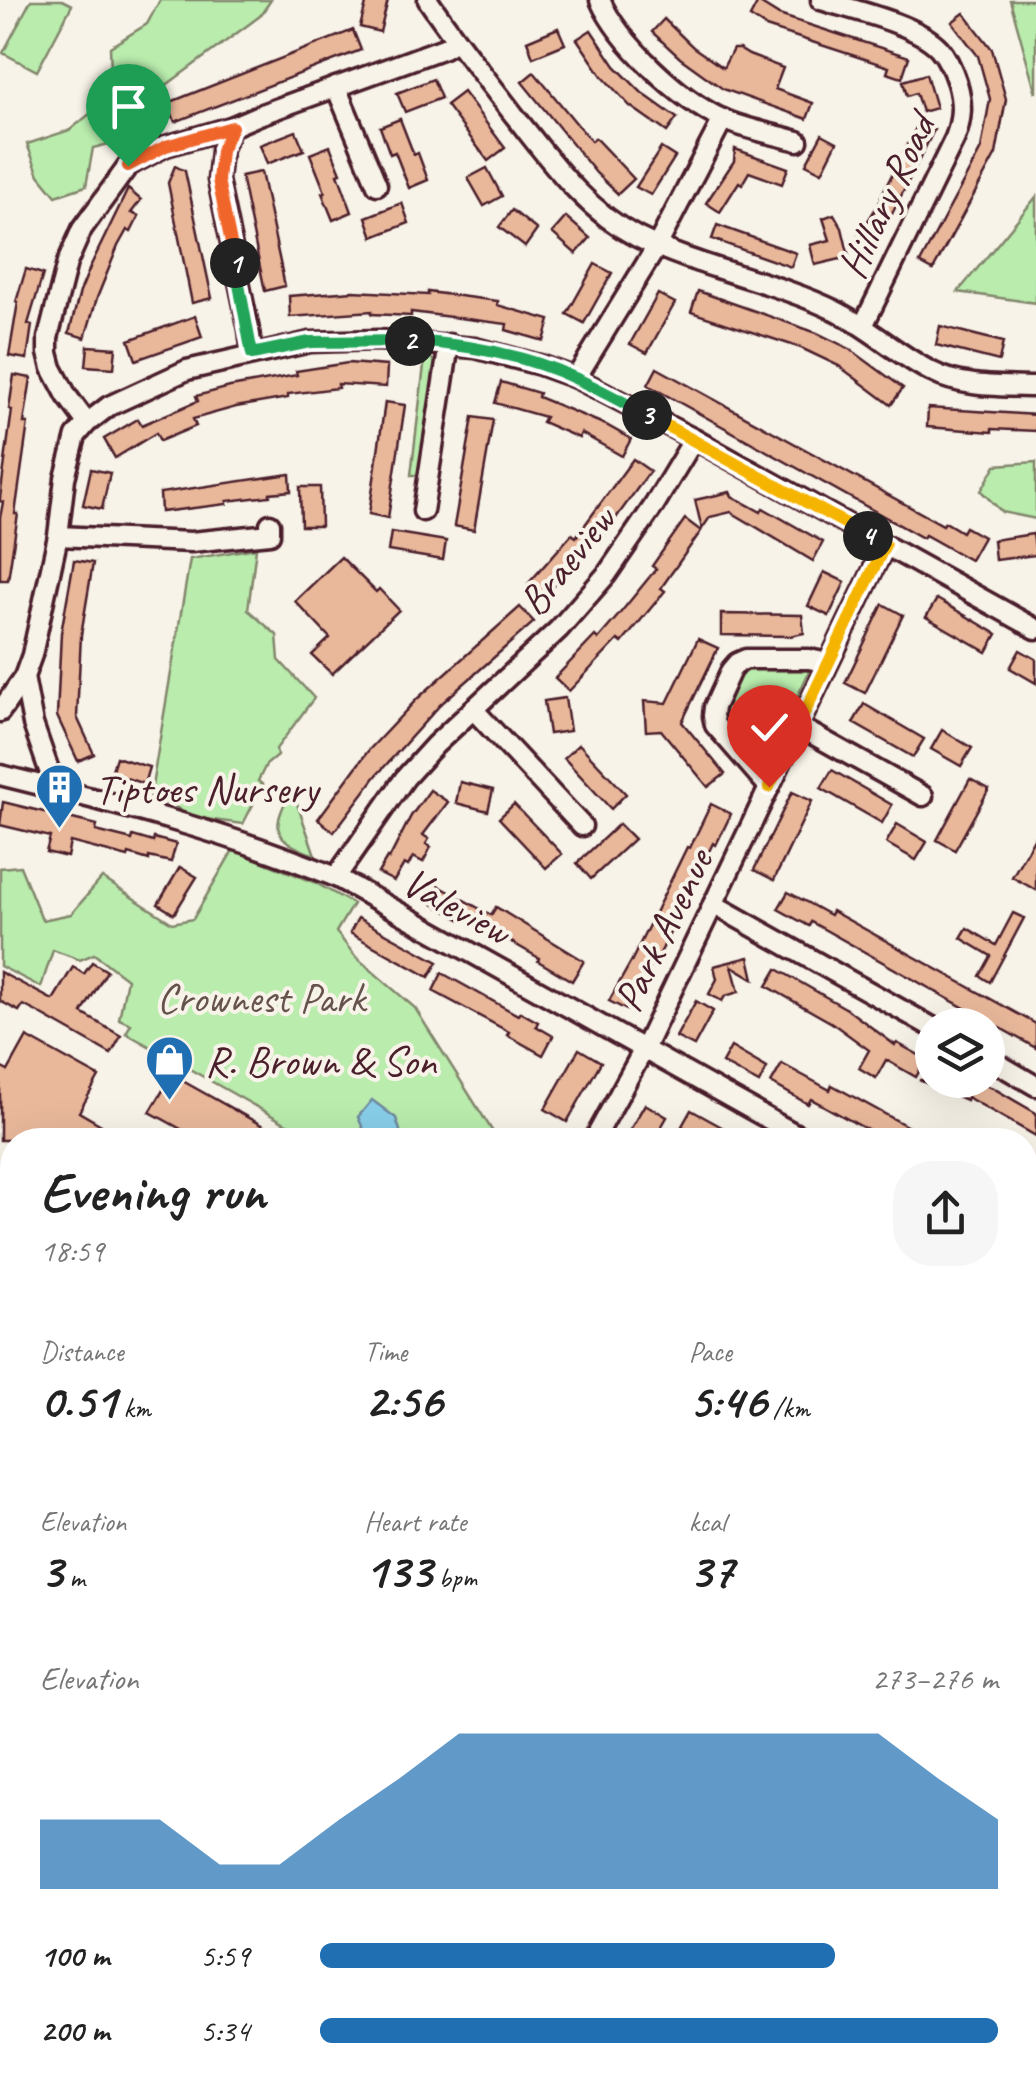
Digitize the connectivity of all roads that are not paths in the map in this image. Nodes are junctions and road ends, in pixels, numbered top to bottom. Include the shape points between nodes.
1 (428, 0) edge
2 (600, 0) edge
3 (821, 0) edge
4 (456, 41) junction
5 (336, 87) junction
6 (723, 119) junction
7 (232, 127) junction
8 (798, 141) dead end
9 (376, 184) dead end
10 (657, 246) junction
11 (864, 326) junction
12 (448, 344) junction
13 (252, 354) junction
14 (576, 378) junction
15 (1036, 387) edge
16 (81, 430) junction
17 (694, 439) junction
18 (423, 511) dead end
19 (270, 524) dead end
20 (58, 536) junction
21 (885, 545) junction
22 (1036, 628) edge
23 (828, 664) junction
24 (24, 677) junction
25 (473, 709) junction
26 (0, 712) edge
27 (798, 726) junction
28 (0, 775) edge
29 (769, 787) junction
30 (50, 788) junction
31 (924, 796) dead end
32 (582, 826) dead end
33 (336, 877) junction
34 (713, 904) junction
35 (915, 1017) edge
36 (644, 1049) junction
37 (1005, 1068) edge
38 (1036, 1086) edge
39 (601, 1128) edge
40 (785, 1128) edge

1 - 4 street
2 - 6 street via 639,55
3 - 11 street, Hillary Road via 924,36 951,65 962,103 956,138
4 - 5 street
4 - 10 street via 560,174 587,201
5 - 7 street
5 - 9 street
6 - 8 street
6 - 10 street
7 - 13 street via 218,180
7 - 16 street via 166,146 128,166 82,229 48,338 52,368
10 - 11 street via 796,294
10 - 14 street
11 - 15 street via 934,374
12 - 13 street via 338,340
12 - 14 street
12 - 18 street
13 - 16 street via 160,381 108,406
14 - 17 street
16 - 20 street via 64,478
17 - 21 street
17 - 25 street, Braeview via 608,574
19 - 20 street via 270,534 191,542
20 - 24 street
21 - 22 street
21 - 23 street, Park Avenue
23 - 27 street, Park Avenue
23 - 29 street via 737,662 714,706 715,725
24 - 26 street
24 - 30 street
25 - 32 street
25 - 33 street, Braeview via 405,778
27 - 29 street, Park Avenue
27 - 31 street
28 - 30 street, Valeview
29 - 34 street, Park Avenue
30 - 33 street, Valeview via 203,829
33 - 36 street, Valeview
34 - 35 street
34 - 36 street, Park Avenue
36 - 39 street, Park Avenue
36 - 40 street, Valeview
37 - 38 street

